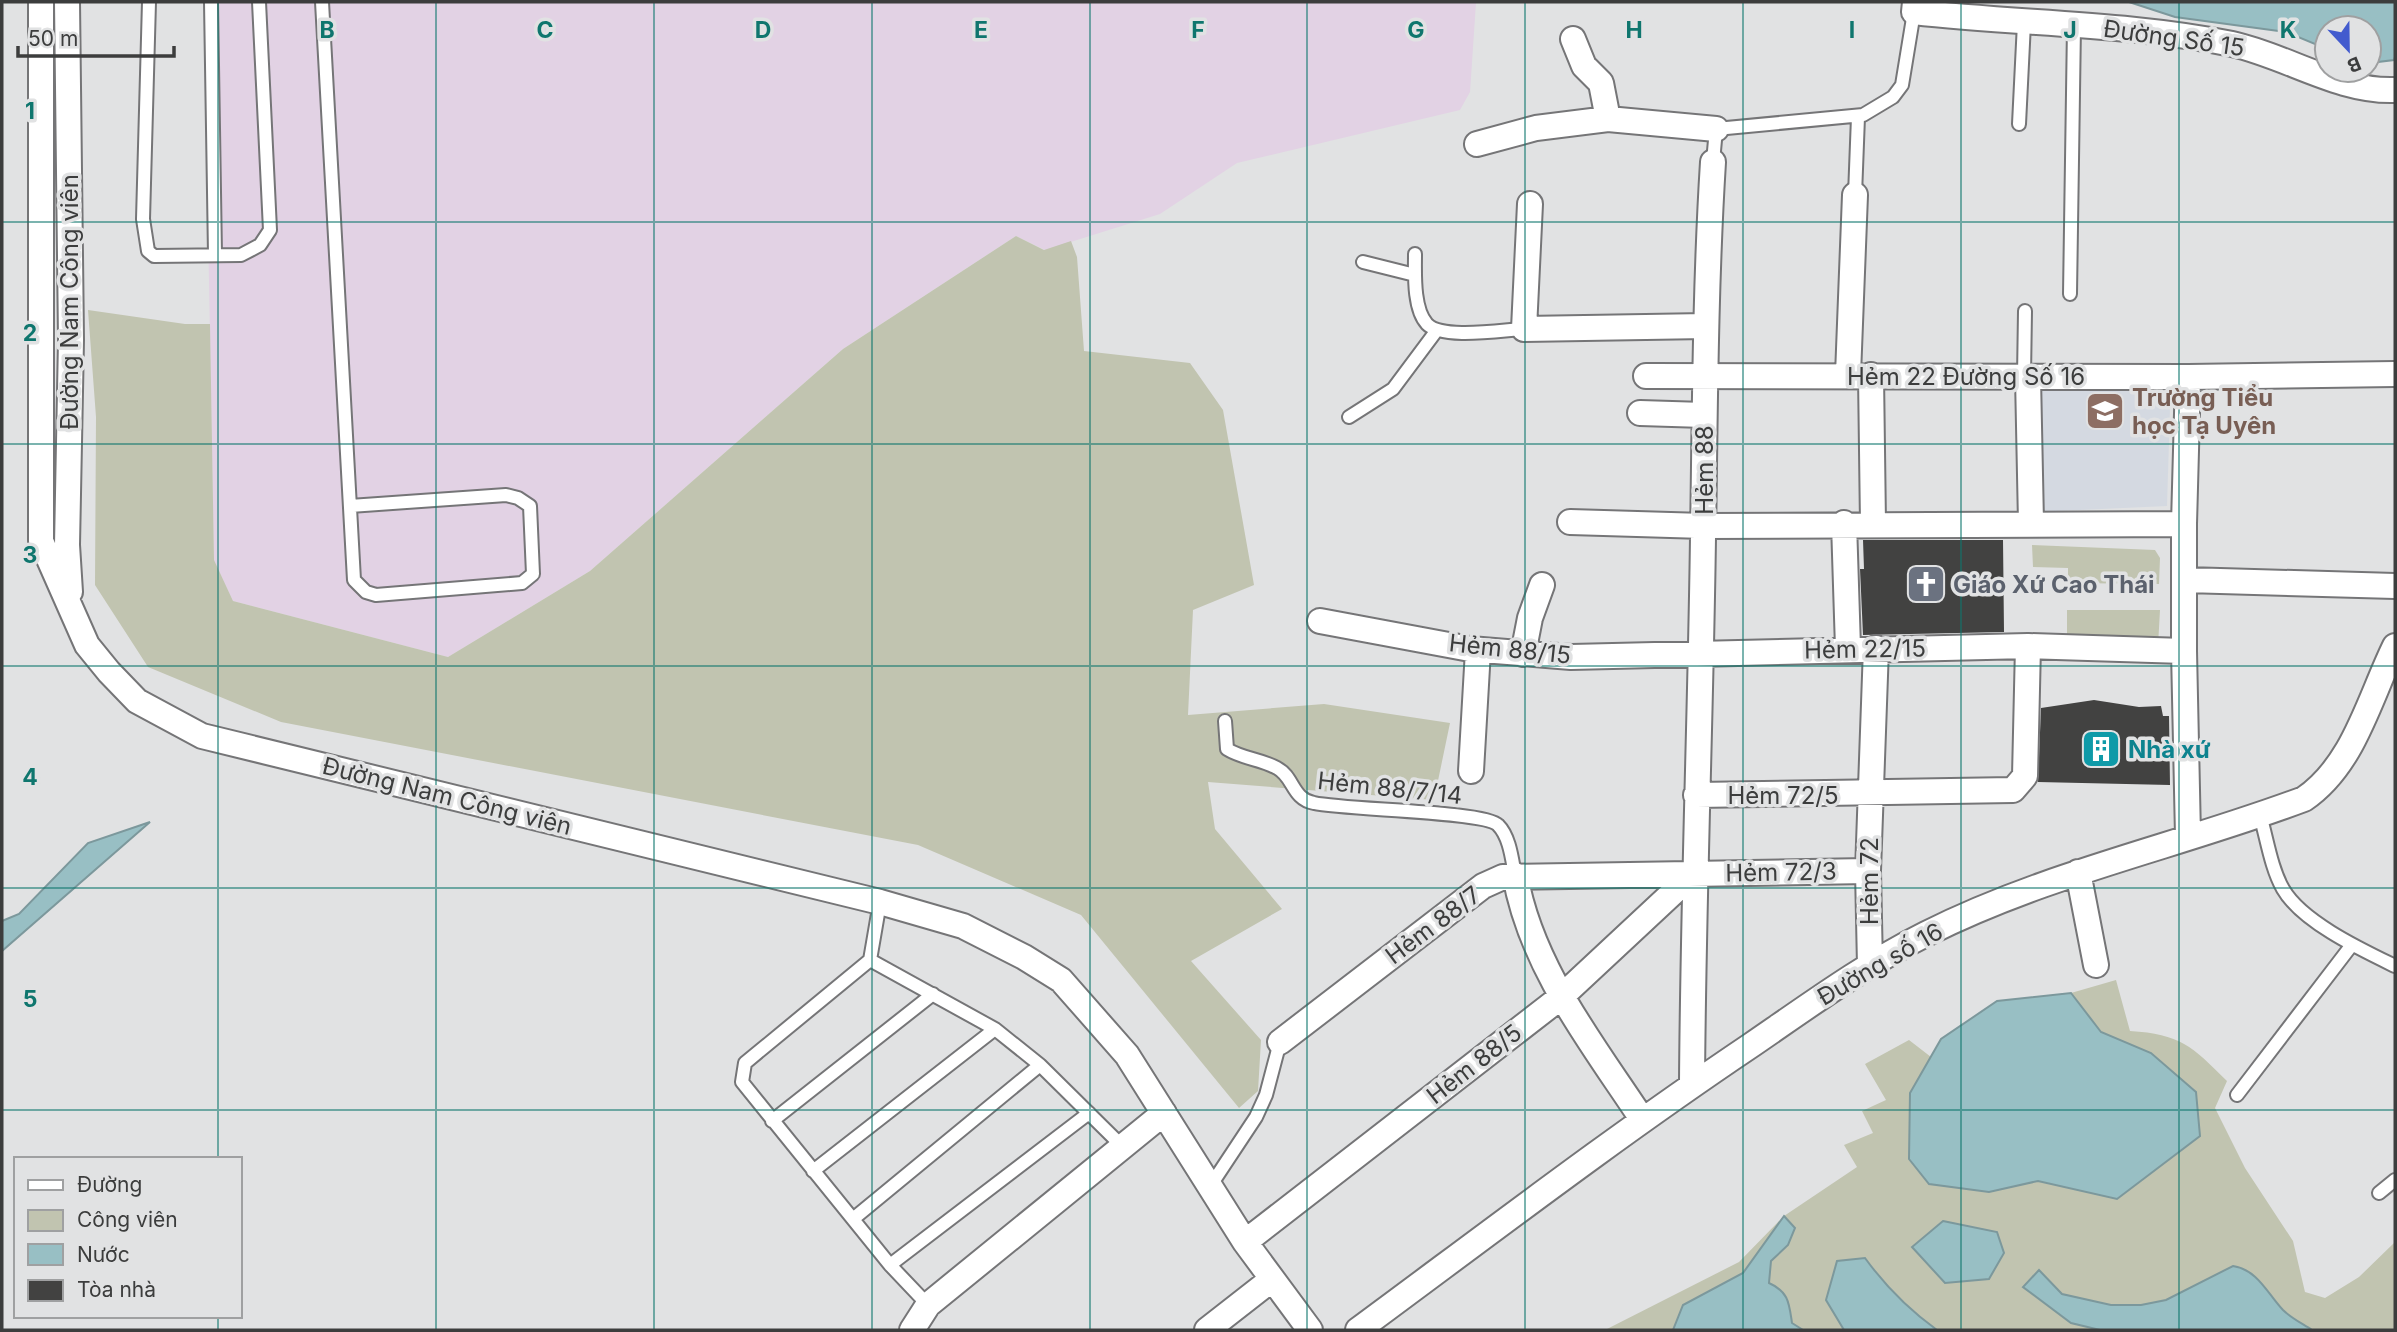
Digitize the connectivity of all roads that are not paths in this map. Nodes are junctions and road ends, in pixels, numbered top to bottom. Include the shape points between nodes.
1 (41, 2) edge
2 (67, 2) edge
3 (149, 2) edge
4 (211, 2) edge
5 (259, 2) edge
6 (322, 2) edge
7 (1915, 7) edge
8 (2024, 23) junction
9 (2074, 26) junction
10 (1573, 39) dead end
11 (2395, 90) edge
12 (1858, 117) junction
13 (1608, 119) junction
14 (2019, 124) dead end
15 (1716, 129) junction
16 (1476, 144) dead end
17 (1713, 162) joint
18 (1855, 195) joint
19 (1530, 204) dead end
20 (1415, 254) dead end
21 (215, 256) junction
22 (1363, 262) dead end
23 (1415, 275) junction
24 (2070, 294) dead end
25 (41, 299) junction
26 (70, 299) junction
27 (2025, 311) dead end
28 (1706, 326) junction
29 (1524, 329) junction
30 (1437, 330) junction
31 (1706, 374) junction
32 (2395, 374) edge
33 (1860, 375) junction
34 (1646, 376) dead end
35 (2026, 377) junction
36 (2188, 377) junction
37 (1640, 414) dead end
38 (1704, 415) junction
39 (1349, 417) dead end
40 (350, 506) junction
41 (1570, 522) dead end
42 (1844, 523) junction
43 (2031, 523) junction
44 (1873, 524) junction
45 (2184, 524) junction
46 (1704, 526) junction
47 (2186, 580) junction
48 (1542, 585) dead end
49 (2395, 586) edge
50 (71, 603) junction
51 (1320, 621) dead end
52 (2028, 646) junction
53 (1848, 648) junction
54 (1876, 648) junction
55 (1478, 650) junction
56 (2184, 651) junction
57 (1701, 653) junction
58 (1523, 654) junction
59 (2393, 659) edge
60 (1225, 721) dead end
61 (1471, 771) dead end
62 (1696, 795) junction
63 (1870, 795) junction
64 (2260, 815) junction
65 (2188, 836) junction
66 (1868, 871) junction
67 (2078, 872) junction
68 (1693, 874) junction
69 (1516, 875) junction
70 (880, 902) junction
71 (2351, 946) junction
72 (870, 960) junction
73 (2096, 965) dead end
74 (1870, 966) junction
75 (2395, 966) edge
76 (933, 994) junction
77 (1561, 996) junction
78 (995, 1029) junction
79 (1280, 1042) joint
80 (1041, 1065) junction
81 (1692, 1084) junction
82 (2237, 1095) dead end
83 (1089, 1113) junction
84 (1164, 1113) junction
85 (1642, 1119) junction
86 (772, 1121) junction
87 (1123, 1147) junction
88 (813, 1171) junction
89 (2395, 1180) edge
90 (1211, 1185) junction
91 (2379, 1193) dead end
92 (853, 1219) junction
93 (1245, 1242) junction
94 (890, 1265) junction
95 (1271, 1279) junction
96 (928, 1305) junction
97 (912, 1330) edge
98 (1207, 1330) edge
99 (1310, 1330) edge
100 (1358, 1330) edge

1 - 25 street, Đường Nam Công viên
2 - 26 street, Đường Nam Công viên
3 - 21 lane via 143,219 148,251 154,256
4 - 21 lane
5 - 21 lane via 270,230 260,245 241,256
6 - 40 lane
7 - 8 street, Đường Số 15
7 - 12 lane via 1898,92
8 - 9 street, Đường Số 15
8 - 14 lane
9 - 11 street, Đường Số 15 via 2165,32 2232,44 2344,83
9 - 24 lane
10 - 13 street via 1584,66 1601,83
12 - 15 lane
12 - 18 lane
13 - 15 street
13 - 16 street via 1536,128
15 - 17 lane, Hẻm 88
17 - 28 street, Hẻm 88
18 - 33 street
19 - 29 street
20 - 23 lane
22 - 23 lane
23 - 30 lane via 1423,318
25 - 26 street
25 - 50 street, Đường Nam Công viên via 41,541
26 - 50 street, Đường Nam Công viên via 67,545
27 - 35 lane
28 - 29 street
28 - 31 street, Hẻm 88
29 - 30 lane
30 - 39 lane via 1393,389
31 - 33 street, Hẻm 22 Đường Số 16
31 - 34 street, Hẻm 22 Đường Số 16
31 - 38 street, Hẻm 88
32 - 36 street, Hẻm 22 Đường Số 16
33 - 35 street, Hẻm 22 Đường Số 16
33 - 44 street
35 - 36 street, Hẻm 22 Đường Số 16
35 - 43 street
36 - 45 street
37 - 38 street
38 - 46 street, Hẻm 88
40 - 40 lane via 354,580 366,592 522,583 533,574 530,506 518,498 506,495
41 - 46 street
42 - 44 street
42 - 46 street
42 - 53 street
43 - 44 street
43 - 45 street
45 - 47 street
46 - 57 street, Hẻm 88
47 - 49 street
47 - 56 street
48 - 58 street
50 - 70 street, Đường Nam Công viên via 87,645 137,701 202,736
51 - 55 street, Hẻm 88/15
52 - 54 street, Hẻm 22/15
52 - 56 street, Hẻm 22/15
52 - 63 street, Hẻm 72/5 via 2025,776 2021,784 2002,792
53 - 54 street, Hẻm 22/15
53 - 57 street, Hẻm 22/15
54 - 63 street, Hẻm 72
55 - 58 street, Hẻm 88/15
55 - 61 street
56 - 65 street
57 - 58 street, Hẻm 88/15
57 - 62 street, Hẻm 88
59 - 64 street, Đường số 16 via 2342,763 2304,799
60 - 69 lane, Hẻm 88/7/14 via 1227,749 1278,768 1299,797 1312,803 1488,818 1503,831
62 - 63 street, Hẻm 72/5
62 - 68 street, Hẻm 88
63 - 66 street, Hẻm 72
64 - 65 street, Đường số 16
64 - 71 lane via 2287,895
65 - 67 street, Đường số 16
66 - 68 street, Hẻm 72/3
66 - 74 street, Hẻm 72
67 - 73 street
67 - 74 street, Đường số 16 via 1970,914
68 - 69 street, Hẻm 88/7
68 - 77 street, Hẻm 88/5
68 - 81 street, Hẻm 88
69 - 77 street via 1518,893 1544,963
69 - 79 street, Hẻm 88/7 via 1483,886
70 - 72 lane
70 - 84 street, Đường Nam Công viên via 963,926 1061,980 1127,1055
71 - 75 lane
71 - 82 lane
72 - 76 lane
72 - 86 lane via 745,1063 743,1082
74 - 81 street, Đường số 16
76 - 78 lane
76 - 86 lane
77 - 85 street
77 - 93 street, Hẻm 88/5
78 - 80 lane
78 - 88 lane
79 - 90 lane via 1256,1117
80 - 83 lane
80 - 92 lane
81 - 85 street, Đường số 16
83 - 87 lane
83 - 94 lane
84 - 87 street
84 - 90 street, Đường Nam Công viên
85 - 100 street, Đường số 16
86 - 88 lane
87 - 96 street
88 - 92 lane
89 - 91 lane
90 - 93 street, Đường Nam Công viên
92 - 94 lane
93 - 95 street, Đường Nam Công viên
94 - 96 lane
95 - 98 street
95 - 99 street, Đường Nam Công viên
96 - 97 street

